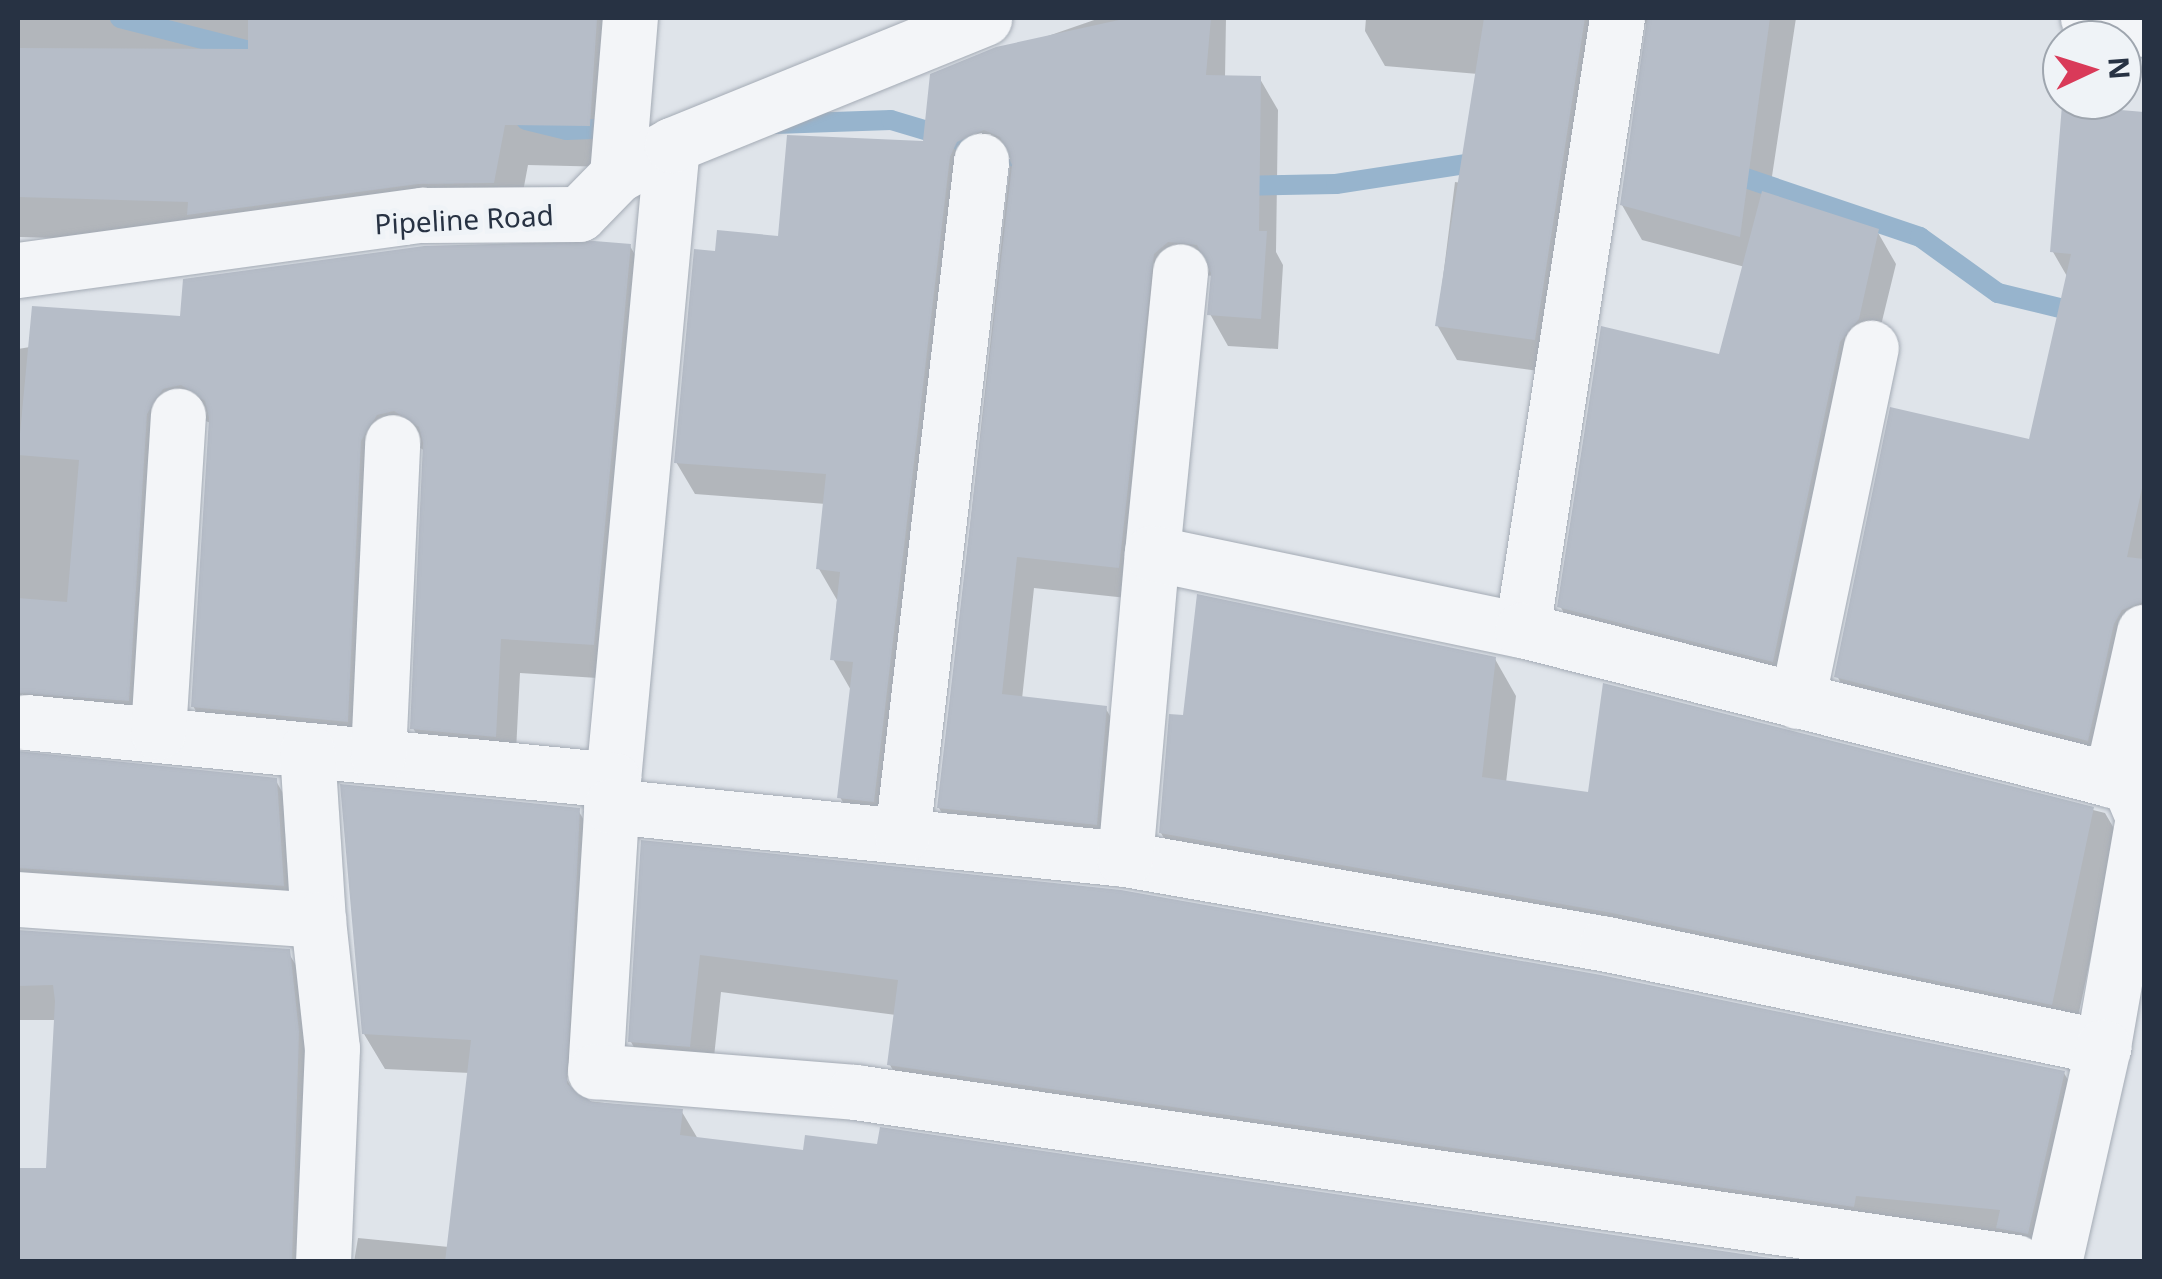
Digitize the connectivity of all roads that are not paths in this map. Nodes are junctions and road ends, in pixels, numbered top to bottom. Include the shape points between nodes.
1 (630, 18) edge
2 (1617, 18) edge
3 (2088, 18) edge
4 (975, 19) edge
5 (2144, 28) edge
6 (672, 145) junction
7 (981, 160) dead end
8 (616, 175) junction
9 (18, 270) edge
10 (1180, 271) dead end
11 (1871, 348) dead end
12 (178, 416) dead end
13 (392, 442) dead end
14 (1152, 552) junction
15 (1522, 630) junction
16 (2144, 632) edge
17 (1796, 701) junction
18 (26, 722) dead end
19 (158, 732) junction
20 (307, 751) junction
21 (378, 756) junction
22 (2111, 780) junction
23 (612, 793) junction
24 (902, 835) junction
25 (1125, 859) junction
26 (18, 900) edge
27 (318, 920) junction
28 (2104, 1047) junction
29 (324, 1262) edge
30 (2016, 1262) edge
31 (2054, 1262) edge

1 - 8 street
2 - 15 street
3 - 5 street
4 - 6 street, Pipeline Road
6 - 8 street, Pipeline Road
6 - 23 street
7 - 24 street
8 - 9 street, Pipeline Road via 579,214 422,216
10 - 14 street
11 - 17 street
12 - 19 street
13 - 21 street
14 - 15 street
14 - 25 street
15 - 17 street
16 - 22 street
17 - 22 street
18 - 19 street
19 - 20 street
20 - 21 street
20 - 27 street
21 - 23 street
22 - 28 street via 2129,784 2143,817
23 - 24 street
23 - 30 street via 595,1071 855,1092
24 - 25 street
25 - 28 street via 1607,944
26 - 27 street
27 - 29 street via 332,1048
28 - 31 street

